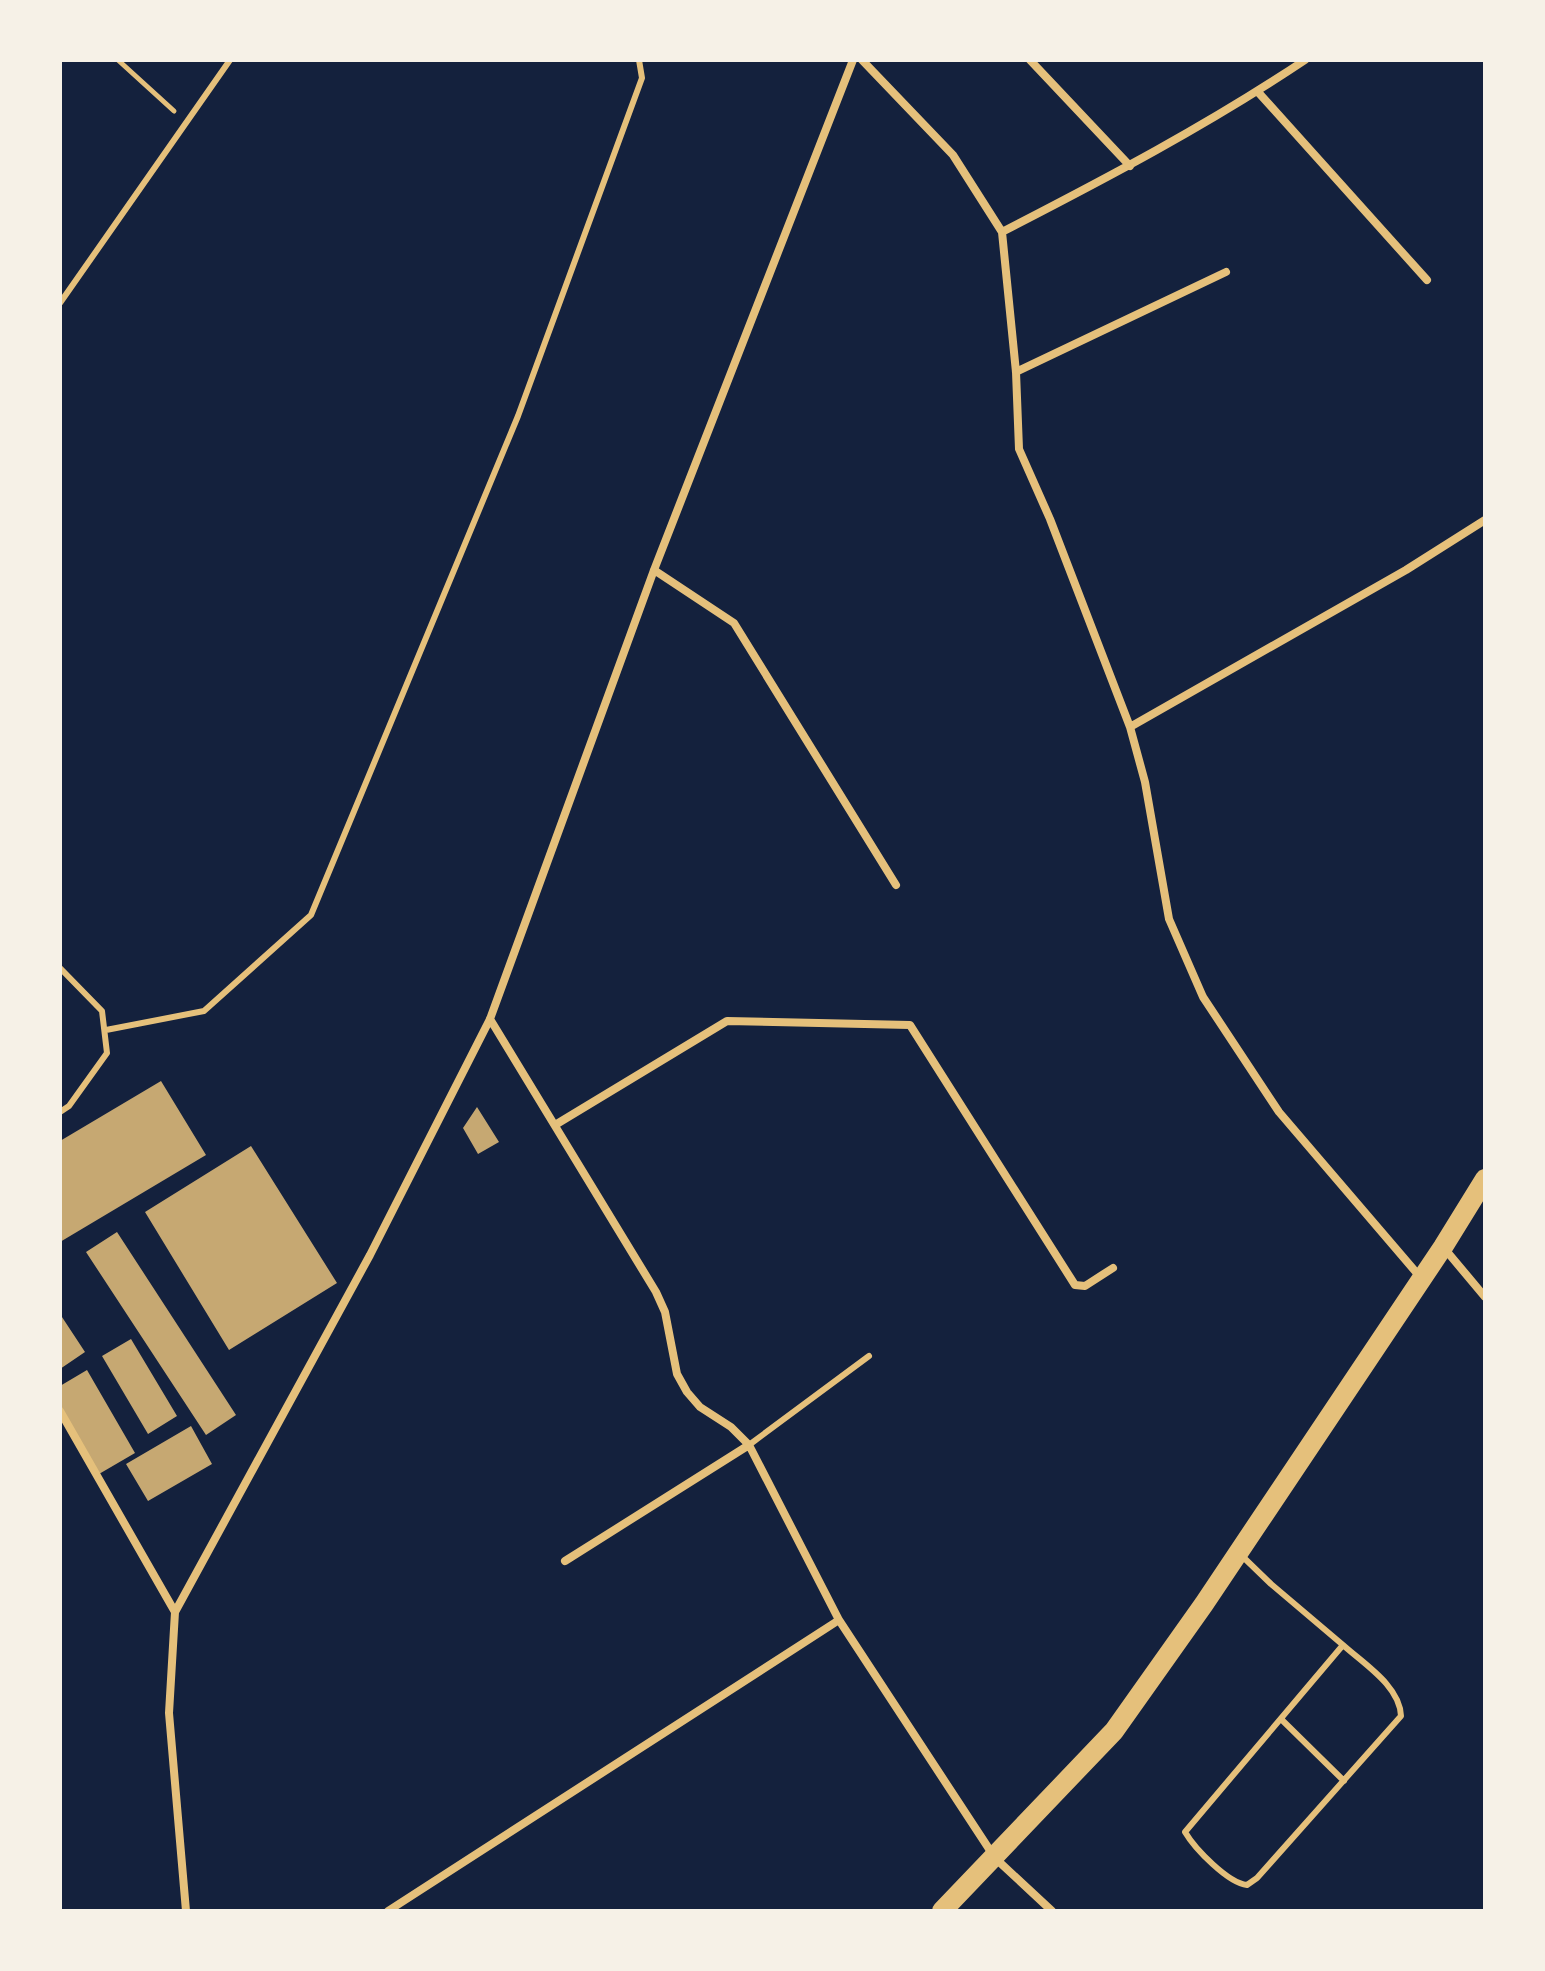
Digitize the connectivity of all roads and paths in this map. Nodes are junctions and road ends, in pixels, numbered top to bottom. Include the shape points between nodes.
1 (118, 60) edge
2 (230, 60) edge
3 (639, 60) edge
4 (853, 60) edge
5 (862, 60) edge
6 (1030, 60) edge
7 (1305, 60) edge
8 (1258, 92) junction
9 (187, 122) junction
10 (1130, 166) junction
11 (1002, 232) junction
12 (1226, 272) dead end
13 (1427, 280) dead end
14 (60, 303) edge
15 (1016, 372) junction
16 (1485, 520) edge
17 (654, 570) junction
18 (1130, 727) junction
19 (896, 885) dead end
20 (60, 968) edge
21 (490, 1019) junction
22 (106, 1030) junction
23 (60, 1112) edge
24 (555, 1125) junction
25 (1485, 1179) edge
26 (1443, 1247) junction
27 (1113, 1268) dead end
28 (1421, 1278) junction
29 (1485, 1297) edge
30 (869, 1356) dead end
31 (60, 1411) edge
32 (749, 1445) junction
33 (1238, 1552) junction
34 (565, 1561) dead end
35 (175, 1612) junction
36 (839, 1620) junction
37 (1343, 1645) junction
38 (1281, 1719) junction
39 (1344, 1781) junction
40 (995, 1858) junction
41 (186, 1911) edge
42 (388, 1911) edge
43 (942, 1911) edge
44 (1052, 1911) edge

1 - 9 path
2 - 9 lane
3 - 22 lane via 642,78 518,416 311,915 204,1011
4 - 17 street
5 - 11 street via 953,155
6 - 10 street
7 - 8 street
8 - 10 street
8 - 13 street
9 - 14 lane
10 - 11 street
11 - 15 street
12 - 15 street
15 - 18 street via 1019,449
16 - 18 street
17 - 19 street via 734,623
17 - 21 street
18 - 28 street via 1169,919 1203,997 1279,1112
20 - 22 lane via 102,1011
21 - 24 street
21 - 35 street via 370,1255
22 - 23 lane via 107,1053
24 - 27 street via 727,1021 910,1025 1075,1285 1085,1286
24 - 32 street via 661,1302 677,1374 687,1392
25 - 26 main road
26 - 28 main road
26 - 29 street
28 - 33 main road
30 - 32 lane
31 - 35 street
32 - 34 street
32 - 36 street
33 - 37 lane
33 - 40 main road via 1114,1731
35 - 41 street via 169,1713
36 - 40 street
36 - 42 street
37 - 38 lane
37 - 39 lane via 1394,1692 1401,1705 1401,1716
38 - 39 lane
38 - 39 lane via 1185,1832 1192,1843 1237,1883 1247,1885
40 - 43 main road
40 - 44 street

